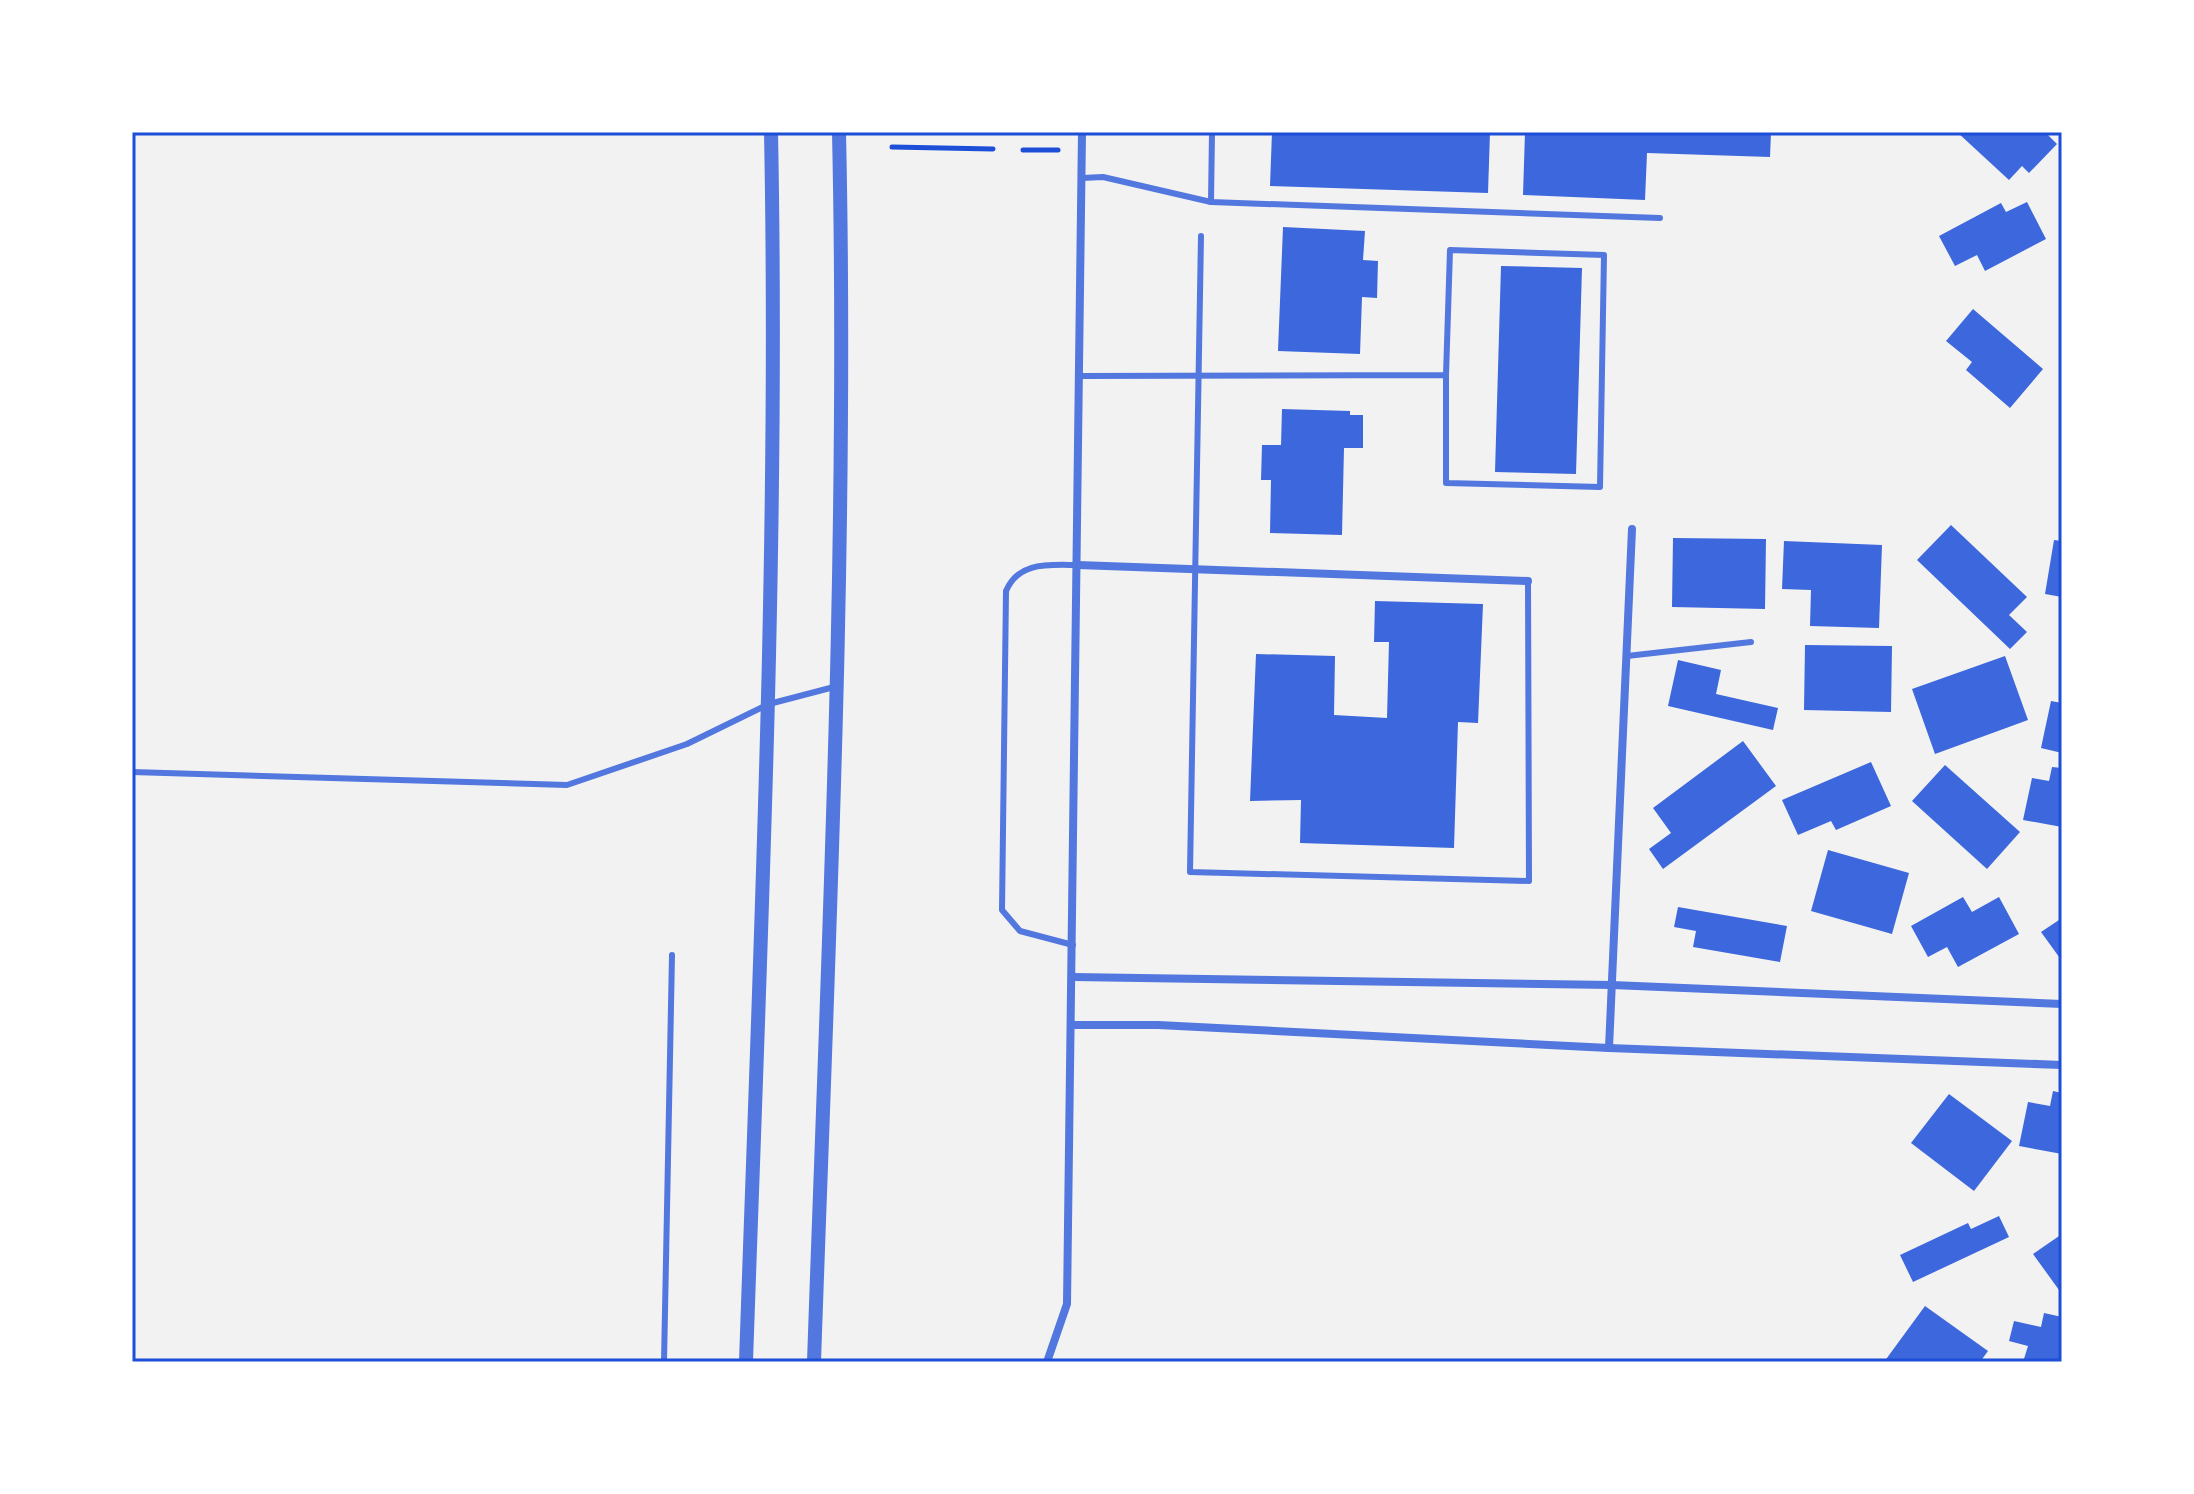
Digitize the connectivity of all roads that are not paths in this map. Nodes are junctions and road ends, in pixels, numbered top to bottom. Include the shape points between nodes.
1 (771, 132) edge
2 (839, 132) edge
3 (1082, 132) edge
4 (1212, 132) edge
5 (1082, 178) junction
6 (1211, 202) junction
7 (1660, 218) dead end
8 (1201, 236) dead end
9 (1446, 375) junction
10 (1079, 376) junction
11 (1198, 376) junction
12 (1632, 529) dead end
13 (1078, 565) junction
14 (1194, 569) junction
15 (1528, 581) joint
16 (1751, 642) dead end
17 (1627, 656) junction
18 (837, 686) junction
19 (769, 704) junction
20 (132, 772) edge
21 (1073, 945) junction
22 (672, 955) dead end
23 (1073, 977) junction
24 (1612, 985) junction
25 (2062, 1004) edge
26 (1072, 1025) junction
27 (1609, 1048) junction
28 (2062, 1065) edge
29 (664, 1362) edge
30 (746, 1362) edge
31 (814, 1362) edge
32 (1047, 1362) edge

1 - 19 street
2 - 18 street via 843,311
3 - 5 street
4 - 6 lane
5 - 6 lane via 1103,177
5 - 10 street
6 - 7 lane
8 - 11 lane
9 - 9 lane via 1450,250 1604,255 1600,487 1446,483
9 - 11 lane
10 - 11 lane
10 - 13 street
11 - 14 lane
12 - 17 street
13 - 14 street
13 - 21 street
13 - 21 lane via 1045,564 1021,569 1011,578 1006,591 1002,715 1002,910 1020,931
14 - 15 street
14 - 15 lane via 1190,872 1529,881
16 - 17 lane
17 - 24 street
18 - 19 lane
18 - 31 street
19 - 20 lane via 687,744 567,785
19 - 30 street
21 - 23 street
22 - 29 lane
23 - 24 street
23 - 26 street
24 - 25 street
24 - 27 street
26 - 27 street
26 - 32 street via 1067,1304
27 - 28 street

